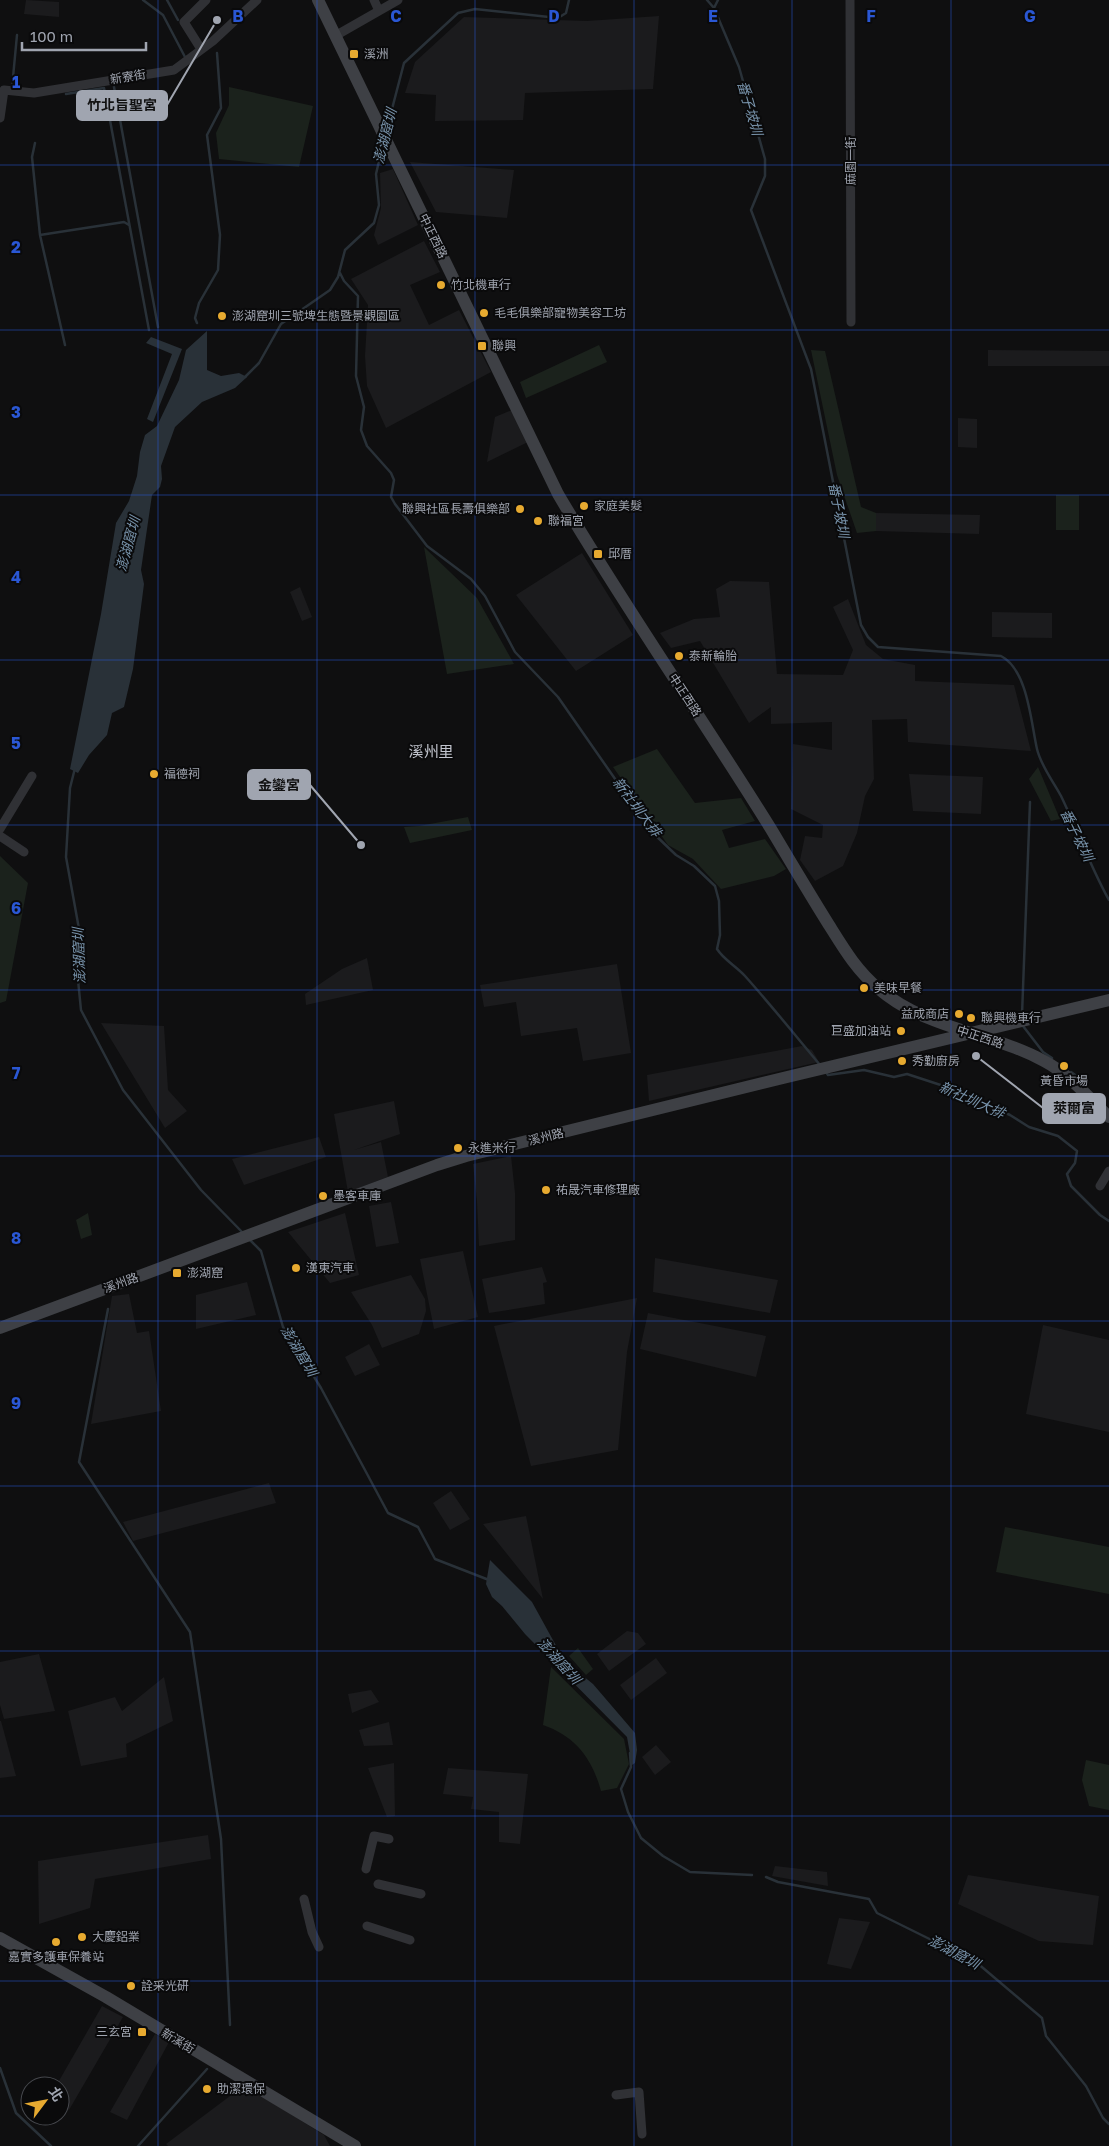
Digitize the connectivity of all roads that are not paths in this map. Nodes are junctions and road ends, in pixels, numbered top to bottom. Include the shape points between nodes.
1 (206, 0) edge
2 (257, 0) edge
3 (318, 0) edge
4 (374, 0) edge
5 (398, 0) edge
6 (850, 0) edge
7 (379, 11) junction
8 (335, 36) junction
9 (202, 49) junction
10 (0, 118) edge
11 (851, 322) dead end
12 (32, 776) dead end
13 (0, 829) edge
14 (0, 836) edge
15 (24, 852) dead end
16 (1109, 1000) edge
17 (969, 1033) junction
18 (1109, 1117) edge
19 (1109, 1172) edge
20 (1100, 1186) dead end
21 (0, 1328) edge
22 (389, 1839) dead end
23 (366, 1869) dead end
24 (378, 1884) dead end
25 (421, 1894) dead end
26 (304, 1899) dead end
27 (366, 1926) dead end
28 (0, 1938) edge
29 (410, 1940) dead end
30 (320, 1946) dead end
31 (616, 2095) dead end
32 (642, 2134) dead end
33 (355, 2146) edge

1 - 9 street via 184,22
2 - 9 street, 新寮街
3 - 8 street
4 - 7 street
5 - 7 street
6 - 11 street, 麻園一街
7 - 8 street
8 - 17 street, 中正西路 via 558,494 851,961 880,990 908,1010
9 - 10 street, 新寮街 via 174,70 34,93 4,90
12 - 13 street
14 - 15 street
16 - 17 street
17 - 18 street, 中正西路 via 1046,1061
17 - 21 street, 溪州路 via 466,1156
19 - 20 street
22 - 23 street via 374,1836
24 - 25 street
26 - 30 street via 312,1932
27 - 29 street
28 - 33 street, 新溪街 via 106,1997
31 - 32 street via 639,2092

